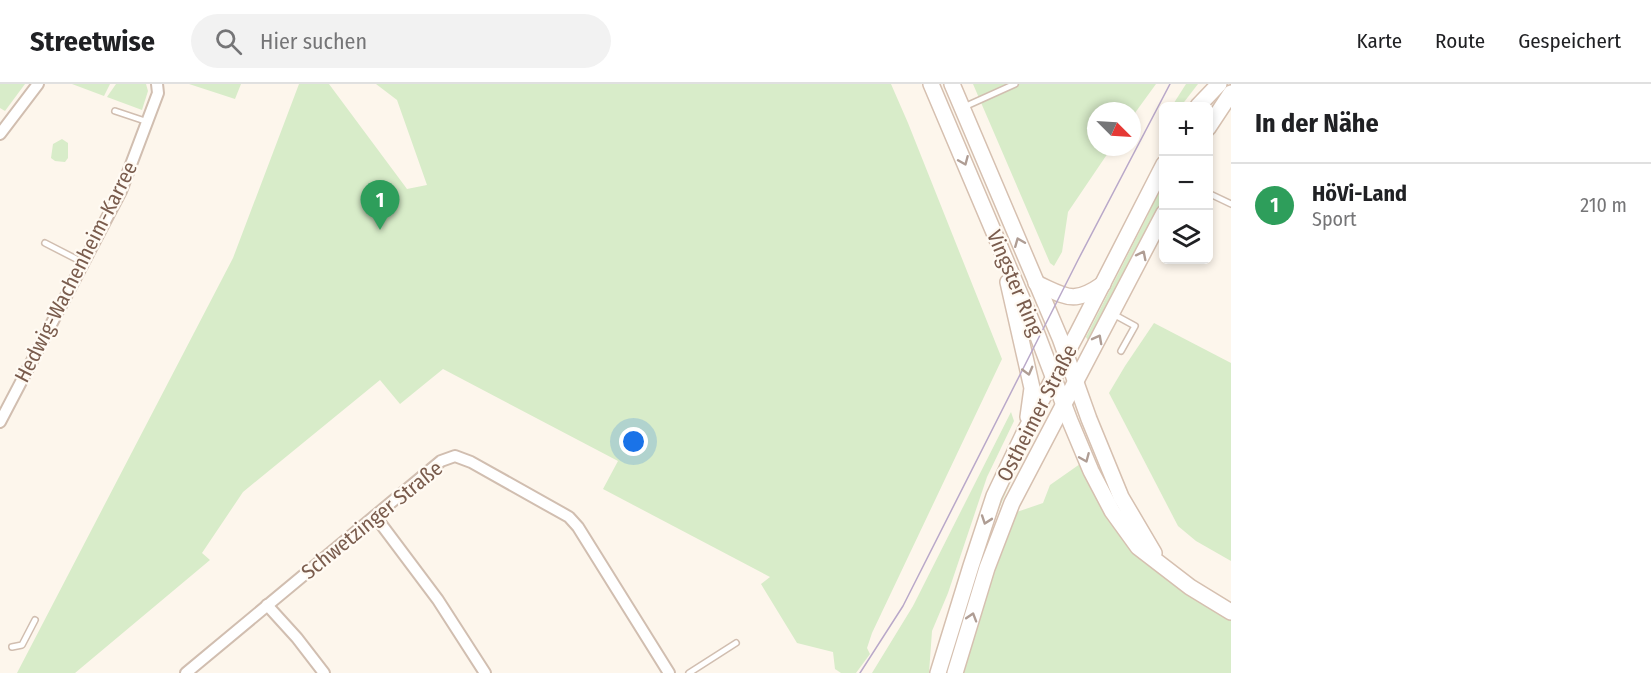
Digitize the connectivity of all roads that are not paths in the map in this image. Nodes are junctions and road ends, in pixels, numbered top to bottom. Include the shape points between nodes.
1 (38, 84) edge
2 (931, 84) edge
3 (952, 84) edge
4 (1015, 84) edge
5 (158, 85) edge
6 (1225, 89) edge
7 (1204, 102) edge
8 (964, 107) junction
9 (115, 111) dead end
10 (1213, 118) edge
11 (4, 119) edge
12 (148, 122) junction
13 (0, 134) edge
14 (1159, 174) edge
15 (1213, 195) edge
16 (1231, 204) edge
17 (1159, 223) edge
18 (45, 243) dead end
19 (1002, 252) junction
20 (84, 263) junction
21 (1036, 283) junction
22 (1103, 284) junction
23 (1112, 314) junction
24 (1121, 351) dead end
25 (1066, 354) junction
26 (1053, 378) junction
27 (1075, 380) junction
28 (1063, 404) junction
29 (1, 416) edge
30 (1025, 431) junction
31 (375, 516) junction
32 (1162, 566) junction
33 (267, 605) junction
34 (1231, 612) edge
35 (35, 620) dead end
36 (736, 642) dead end
37 (12, 647) dead end
38 (186, 673) edge
39 (324, 673) edge
40 (484, 673) edge
41 (669, 673) edge
42 (689, 673) edge
43 (938, 673) edge
44 (955, 673) edge

1 - 11 street
2 -> 19 main road, Vingster Ring
3 - 8 main road, Vingster Ring
4 - 8 lane
5 - 12 street, Hedwig-Wachenheim-Karree
6 - 7 main road
6 - 10 main road
21 -> 8 main road, Vingster Ring
9 - 12 lane
11 - 13 street
12 - 20 street, Hedwig-Wachenheim-Karree via 121,191
14 - 22 main road, Ostheimer Straße
15 - 16 lane
23 -> 17 main road, Ostheimer Straße
18 - 20 lane
19 - 26 main road, Vingster Ring
19 -> 30 main road via 1032,388
20 - 29 street, Hedwig-Wachenheim-Karree
21 - 22 main road via 1077,298
21 - 25 main road, Vingster Ring
22 - 25 main road, Ostheimer Straße
23 - 24 lane via 1135,326
27 -> 23 main road, Ostheimer Straße
25 - 26 main road, Ostheimer Straße
25 - 27 main road, Vingster Ring
26 - 28 main road, Vingster Ring
26 - 30 main road, Ostheimer Straße
27 - 28 main road, Ostheimer Straße
27 - 32 main road, Vingster Ring via 1121,497
28 -> 32 main road, Vingster Ring via 1112,512 1138,547
44 -> 28 main road, Ostheimer Straße via 1000,530
30 -> 43 main road, Ostheimer Straße via 994,496
31 - 33 street, Schwetzinger Straße
31 - 40 street via 438,600
31 - 41 street, Schwetzinger Straße via 441,461 455,456 471,462 557,509 573,522
32 - 34 main road, Vingster Ring
33 - 38 street, Schwetzinger Straße
33 - 39 street
35 - 37 lane via 22,645
36 - 42 lane

